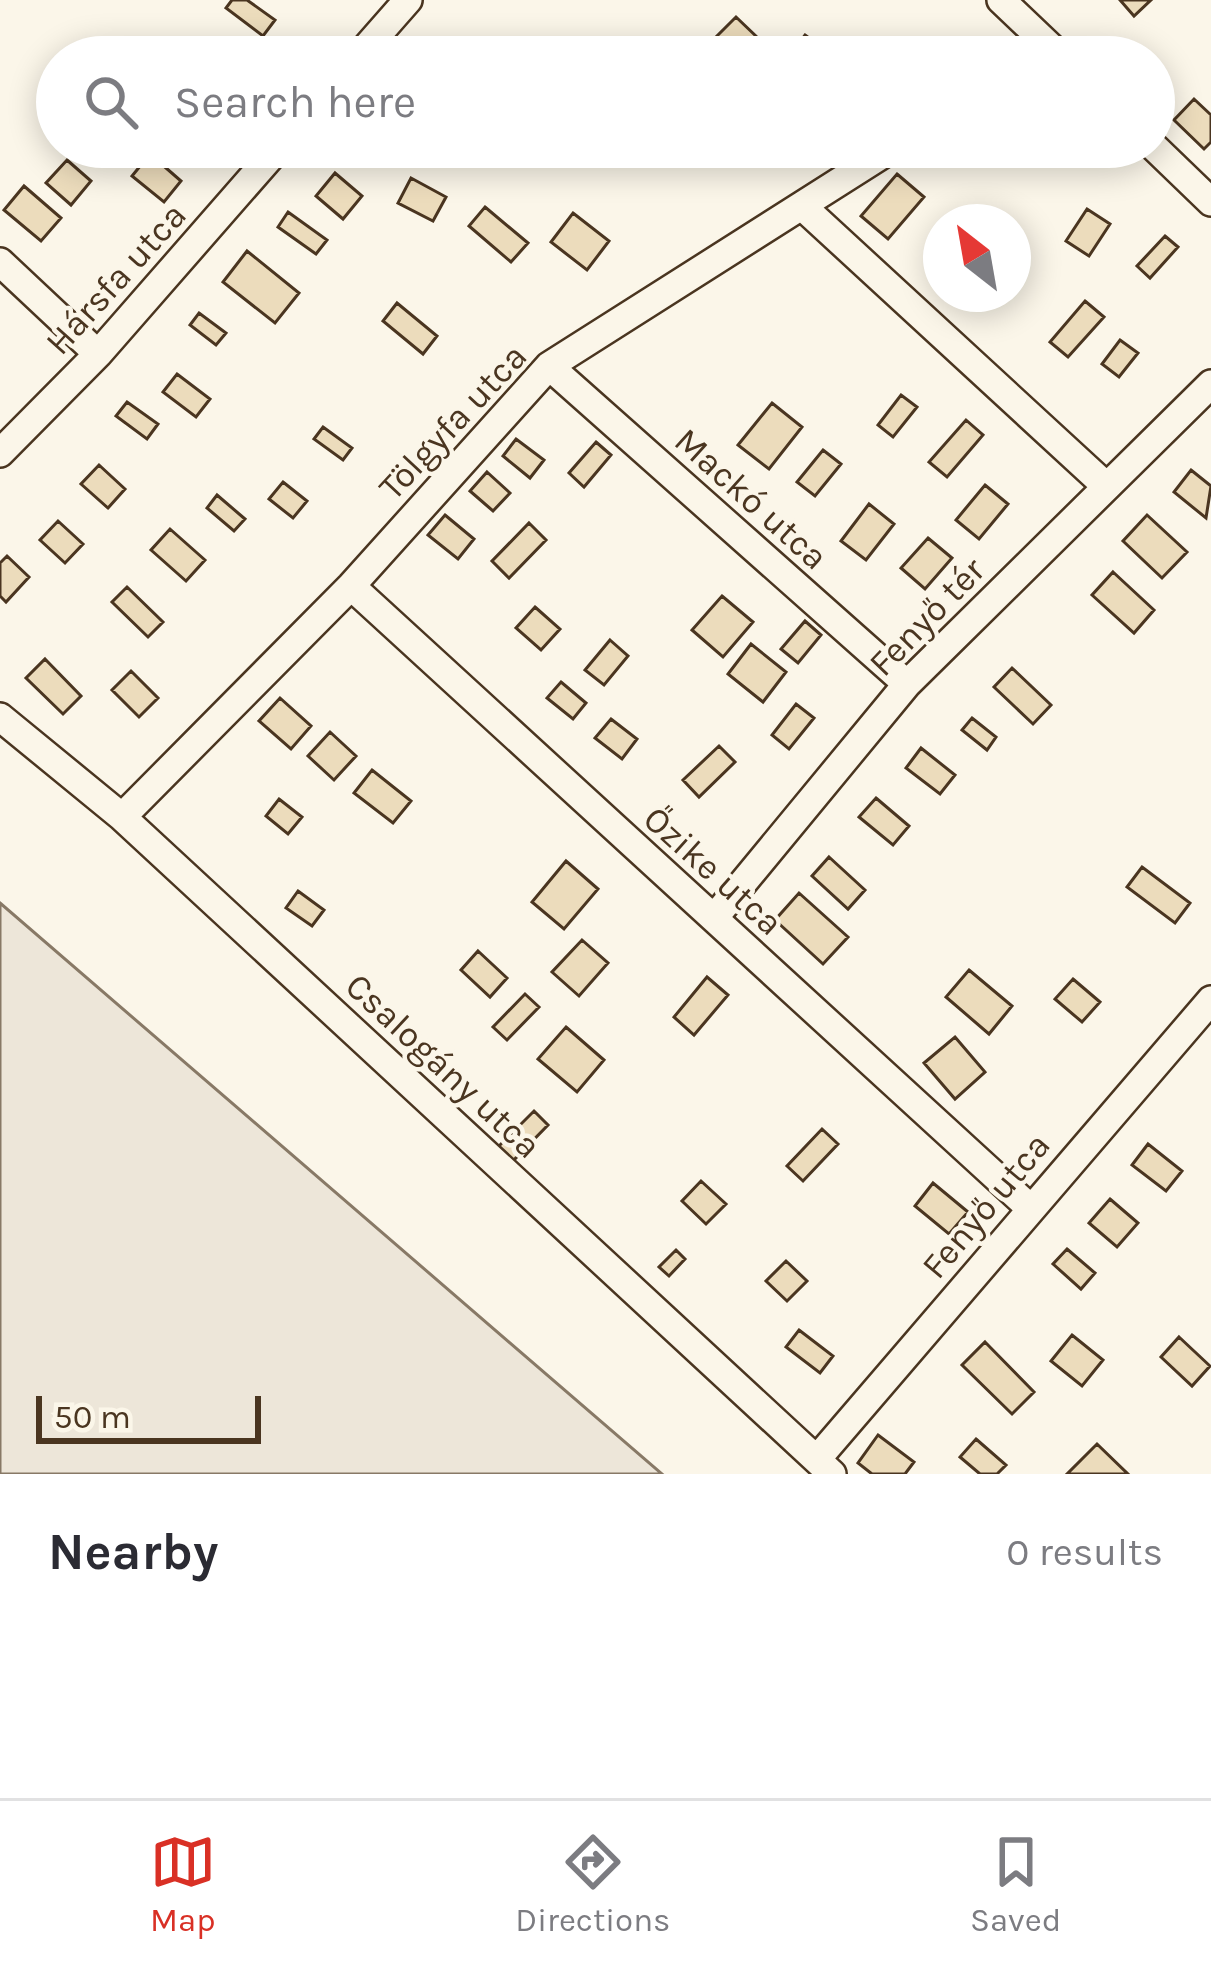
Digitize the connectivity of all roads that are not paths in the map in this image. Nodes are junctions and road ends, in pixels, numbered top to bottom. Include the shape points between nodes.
1 (408, 0) edge
2 (1001, 0) edge
3 (376, 36) edge
4 (1032, 36) edge
5 (1175, 167) edge
6 (261, 168) edge
7 (862, 168) edge
8 (1211, 202) edge
9 (803, 207) junction
10 (0, 262) edge
11 (98, 354) junction
12 (549, 366) junction
13 (1211, 384) edge
14 (0, 453) edge
15 (1106, 486) junction
16 (351, 586) junction
17 (907, 684) junction
18 (0, 717) edge
19 (122, 817) junction
20 (714, 918) junction
21 (1211, 1000) edge
22 (1029, 1207) junction
23 (825, 1467) edge

1 - 3 street
2 - 4 street
5 - 8 street
6 - 11 street, Hársfa utca
7 - 9 street, Tölgyfa utca
9 - 12 street, Tölgyfa utca
9 - 15 street
10 - 11 street
11 - 14 street, Hársfa utca
12 - 16 street, Tölgyfa utca
12 - 17 street, Mackó utca
13 - 15 street, Fenyő tér
15 - 17 street, Fenyő tér
16 - 19 street, Tölgyfa utca
16 - 20 street, Őzike utca
17 - 20 street, Fenyő tér
18 - 19 street, Csalogány utca
19 - 23 street, Csalogány utca
20 - 22 street, Őzike utca
21 - 22 street, Fenyő utca
22 - 23 street, Fenyő utca

